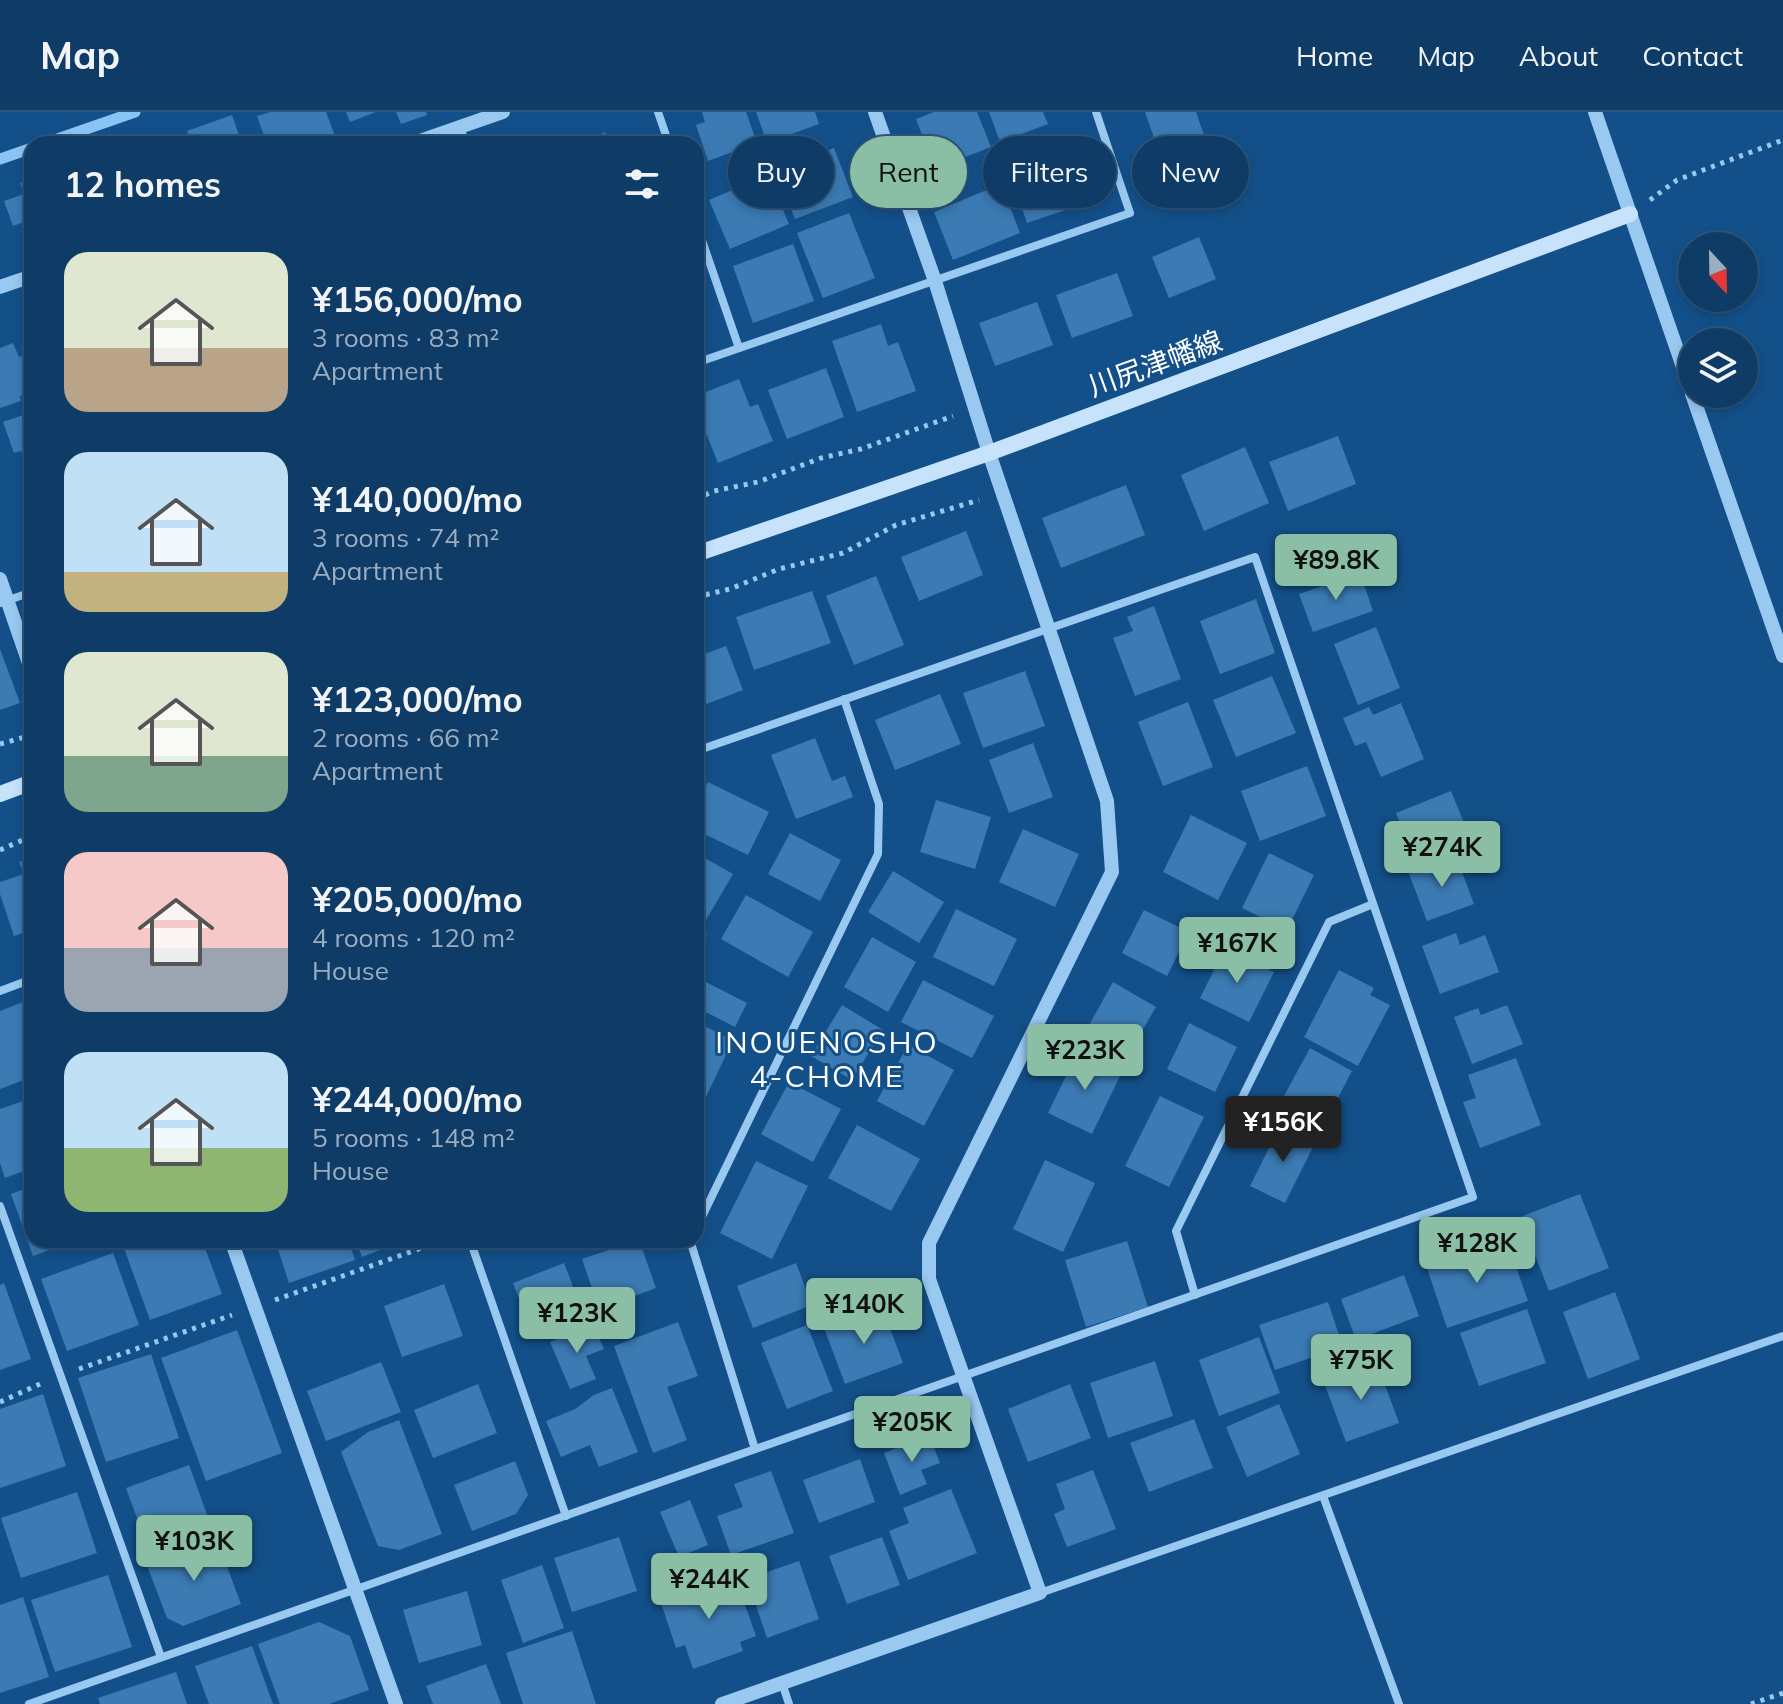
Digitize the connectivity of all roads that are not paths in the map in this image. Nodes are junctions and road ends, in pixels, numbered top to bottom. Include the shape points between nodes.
1 (503, 112) edge
2 (658, 112) edge
3 (875, 112) edge
4 (1096, 112) edge
5 (1595, 112) edge
6 (460, 127) junction
7 (434, 136) edge
8 (463, 136) edge
9 (666, 136) edge
10 (1630, 214) junction
11 (704, 246) edge
12 (24, 279) edge
13 (935, 281) junction
14 (0, 287) edge
15 (739, 348) junction
16 (1678, 353) edge
17 (704, 360) edge
18 (1697, 408) edge
19 (989, 453) junction
20 (704, 551) edge
21 (0, 579) edge
22 (24, 595) edge
23 (4, 601) edge
24 (1048, 629) junction
25 (24, 652) edge
26 (1783, 656) edge
27 (844, 699) junction
28 (704, 748) edge
29 (24, 785) edge
30 (0, 794) edge
31 (1373, 904) junction
32 (24, 982) edge
33 (0, 991) edge
34 (0, 1206) edge
35 (704, 1213) edge
36 (234, 1248) edge
37 (473, 1248) edge
38 (692, 1248) edge
39 (1195, 1295) junction
40 (1783, 1336) edge
41 (964, 1376) junction
42 (755, 1449) junction
43 (1323, 1496) junction
44 (566, 1516) junction
45 (356, 1590) junction
46 (1040, 1593) junction
47 (161, 1657) junction
48 (782, 1683) junction
49 (29, 1704) edge
50 (396, 1704) edge
51 (722, 1704) edge
52 (789, 1704) edge
53 (1399, 1704) edge

1 - 6 street
2 - 9 street
3 - 13 street
4 - 13 street via 1130,213
5 - 10 street
6 - 7 street
6 - 8 street
10 - 16 street
10 - 19 main road, 川尻津幡線
11 - 15 street
12 - 14 street
13 - 15 street
13 - 19 street
15 - 17 street
18 - 26 street
19 - 20 main road, 川尻津幡線
19 - 24 street
21 - 23 street
22 - 23 street
23 - 25 street
24 - 27 street
24 - 31 street via 1255,557
24 - 41 street via 1107,801 1112,872 929,1243 929,1279
27 - 28 street
27 - 35 street via 879,804 878,854
29 - 30 main road
31 - 39 street via 1329,922 1176,1231
31 - 39 street via 1473,1197
32 - 33 street
34 - 47 street
36 - 45 street
37 - 44 street
38 - 42 street
39 - 41 street
40 - 43 street
41 - 42 street
41 - 46 street
42 - 44 street
43 - 46 street
43 - 53 street
44 - 45 street
45 - 47 street
45 - 50 street
46 - 48 street
47 - 49 street
48 - 51 street
48 - 52 street

